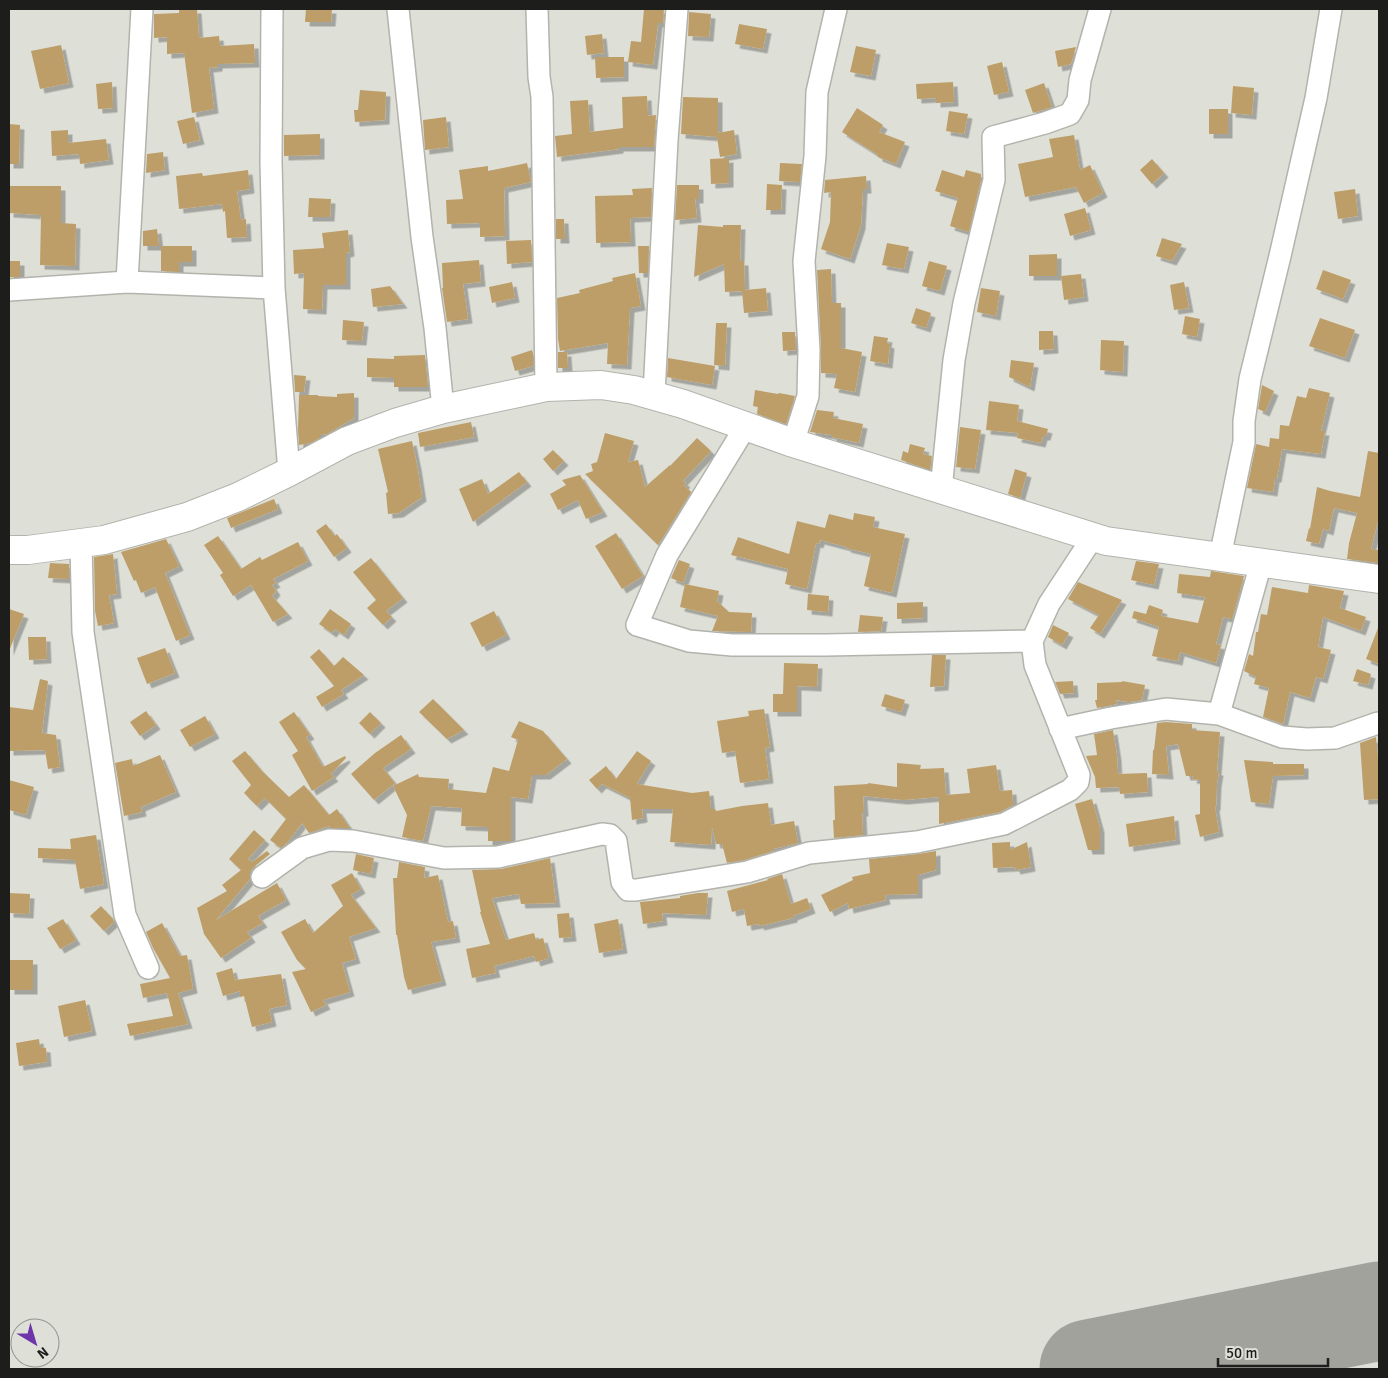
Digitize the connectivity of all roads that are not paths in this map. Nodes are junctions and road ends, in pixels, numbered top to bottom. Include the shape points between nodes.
1 (142, 9) edge
2 (272, 9) edge
3 (398, 9) edge
4 (537, 9) edge
5 (677, 9) edge
6 (836, 9) edge
7 (1100, 9) edge
8 (1331, 9) edge
9 (127, 282) junction
10 (274, 288) junction
11 (9, 290) edge
12 (546, 387) junction
13 (654, 394) junction
14 (443, 409) junction
15 (746, 426) junction
16 (792, 443) junction
17 (289, 472) junction
18 (941, 490) junction
19 (1093, 537) junction
20 (81, 543) junction
21 (9, 550) edge
22 (1220, 557) junction
23 (1261, 563) junction
24 (1379, 579) edge
25 (1032, 641) junction
26 (1219, 714) junction
27 (1378, 723) edge
28 (1060, 729) junction
29 (262, 877) dead end
30 (148, 968) dead end

1 - 9 street
2 - 10 street
3 - 14 street
4 - 12 street via 542,97
5 - 13 street
6 - 16 street via 817,92 815,156 804,262 808,396
7 - 18 street via 1080,80 1078,100 1070,114 993,137 994,180 954,360
8 - 22 street via 1316,98 1250,379 1244,442
9 - 10 street
9 - 11 street
10 - 17 street
12 - 13 main road via 601,385
12 - 14 main road
13 - 15 main road
14 - 17 main road via 347,441
15 - 16 main road
15 - 25 street via 667,555 637,625 689,641 732,646
16 - 18 main road
17 - 20 main road via 187,517 104,540
18 - 19 main road
19 - 22 main road
19 - 25 street via 1049,604
20 - 21 main road
20 - 30 street via 83,632 125,914
22 - 23 main road
23 - 24 main road
23 - 26 street
25 - 28 street via 1035,665
26 - 27 street via 1282,737 1307,739 1335,738
26 - 28 street via 1166,709
28 - 29 street via 1079,775 1078,782 1070,790 1004,824 917,842 809,853 747,872 628,890 622,882 616,841 610,835 602,834 498,857 444,858 353,841 329,840 302,848

